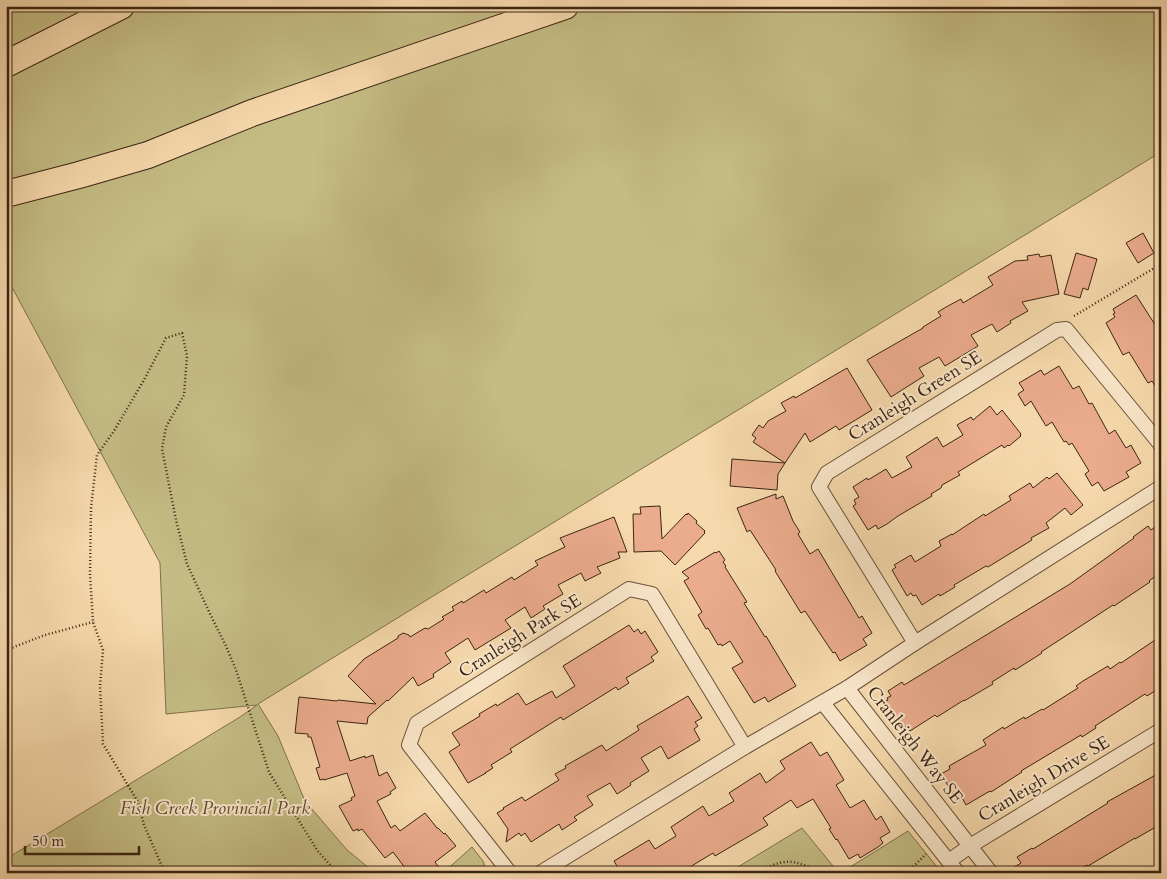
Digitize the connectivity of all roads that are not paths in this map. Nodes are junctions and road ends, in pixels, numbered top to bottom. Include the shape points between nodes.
1 (93, 6) edge
2 (121, 6) edge
3 (565, 6) edge
4 (6, 60) edge
5 (6, 64) edge
6 (6, 194) edge
7 (1161, 445) edge
8 (1161, 487) edge
9 (915, 643) junction
10 (847, 688) junction
11 (823, 703) junction
12 (1161, 730) edge
13 (745, 747) junction
14 (970, 846) junction
15 (949, 861) junction
16 (510, 873) edge
17 (540, 873) edge
18 (958, 873) edge
19 (991, 873) edge

1 - 4 highway
2 - 5 highway
3 - 6 highway via 252,113 148,155
7 - 9 street, Cranleigh Green SE via 1066,329 1057,330 827,473 819,487
8 - 9 street
9 - 10 street
10 - 11 street
10 - 14 street, Cranleigh Way SE
11 - 13 street
11 - 15 street
12 - 14 street, Cranleigh Drive SE
13 - 16 street, Cranleigh Park SE via 652,594 629,589 417,723 409,745
13 - 17 street
14 - 15 street, Cranleigh Drive SE
14 - 19 street, Cranleigh Way SE
15 - 18 street

